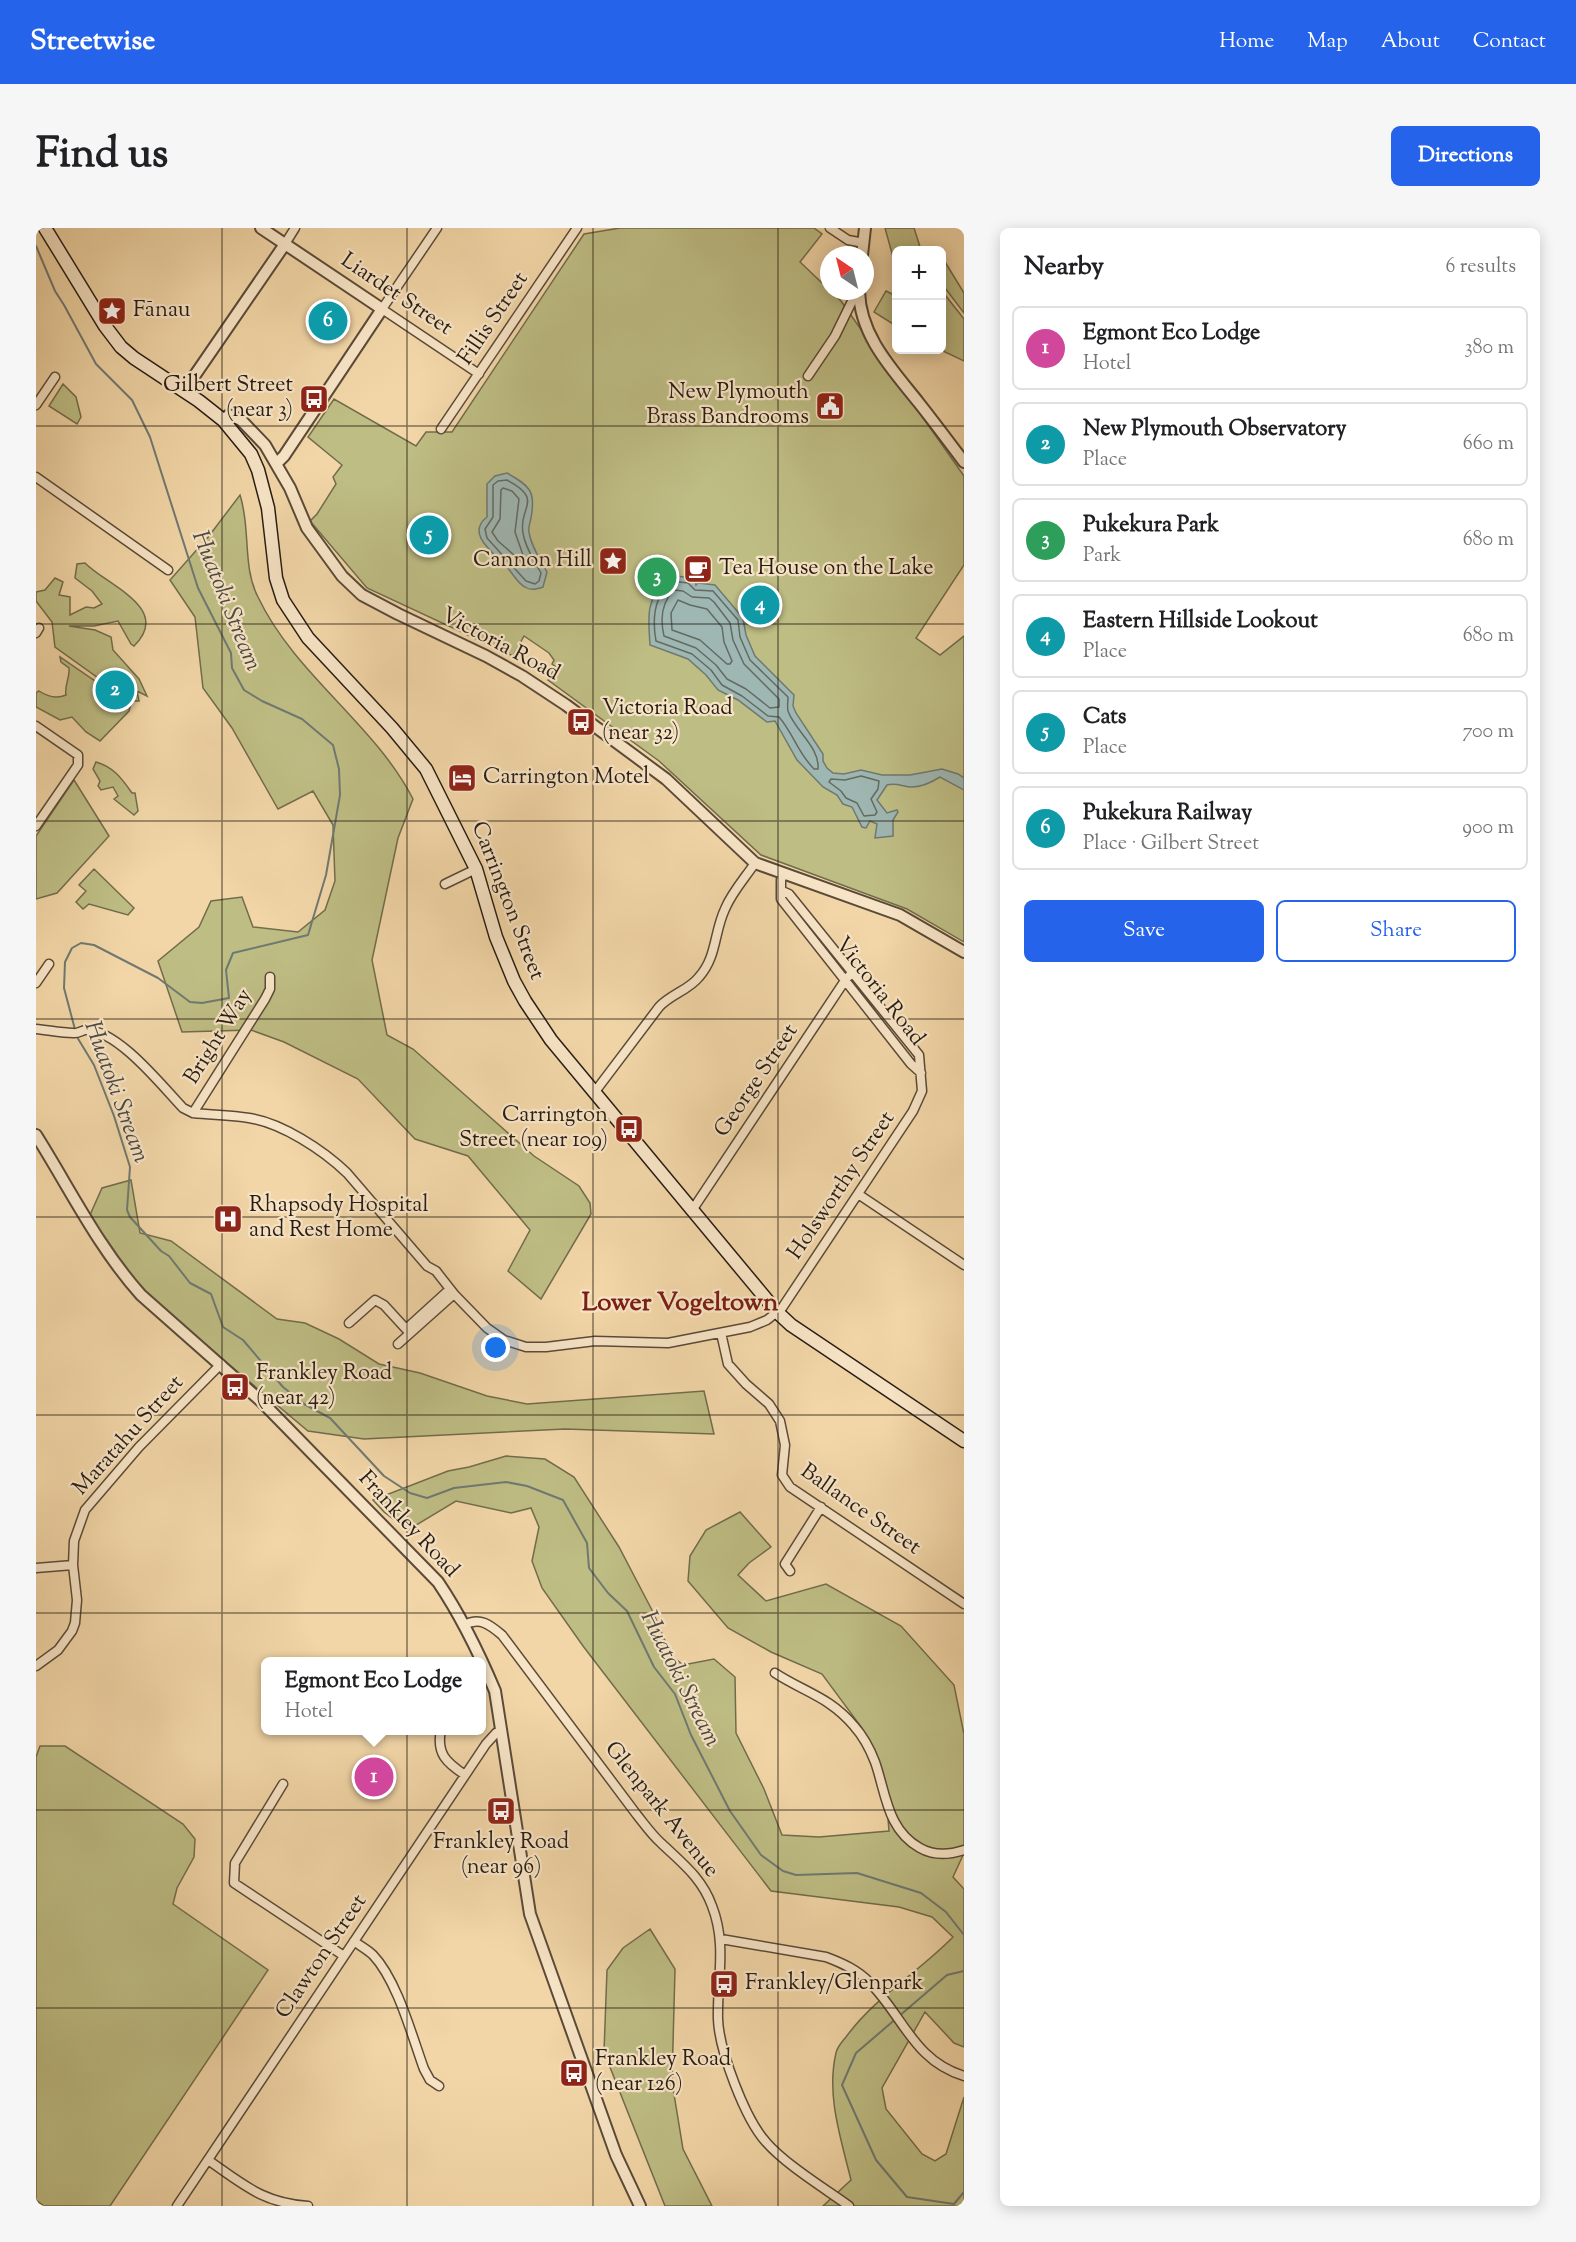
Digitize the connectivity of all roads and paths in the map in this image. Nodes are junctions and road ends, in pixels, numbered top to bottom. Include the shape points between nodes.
1 (45, 228) edge
2 (261, 228) edge
3 (295, 228) edge
4 (437, 228) edge
5 (577, 228) edge
6 (830, 228) edge
7 (866, 228) edge
8 (864, 243) junction
9 (285, 244) junction
10 (864, 246) edge
11 (853, 300) edge
12 (859, 300) edge
13 (382, 309) junction
14 (479, 374) junction
15 (808, 376) dead end
16 (55, 377) dead end
17 (184, 391) junction
18 (36, 405) edge
19 (223, 420) junction
20 (441, 429) dead end
21 (964, 462) edge
22 (277, 463) junction
23 (36, 477) edge
24 (168, 570) dead end
25 (36, 726) edge
26 (36, 826) edge
27 (755, 863) junction
28 (476, 869) junction
29 (784, 873) junction
30 (446, 884) dead end
31 (782, 891) junction
32 (964, 952) edge
33 (48, 964) dead end
34 (853, 972) junction
35 (270, 977) dead end
36 (846, 979) junction
37 (36, 983) edge
38 (36, 1029) edge
39 (921, 1073) junction
40 (594, 1094) junction
41 (193, 1113) junction
42 (36, 1136) edge
43 (858, 1194) junction
44 (690, 1210) junction
45 (964, 1265) edge
46 (452, 1291) junction
47 (777, 1312) junction
48 (349, 1323) dead end
49 (721, 1333) junction
50 (398, 1344) dead end
51 (221, 1364) junction
52 (964, 1441) edge
53 (820, 1507) junction
54 (73, 1565) junction
55 (36, 1568) edge
56 (790, 1571) dead end
57 (964, 1604) edge
58 (464, 1625) junction
59 (480, 1657) edge
60 (36, 1666) edge
61 (486, 1670) edge
62 (775, 1673) dead end
63 (501, 1732) junction
64 (440, 1735) edge
65 (465, 1775) junction
66 (283, 1784) dead end
67 (964, 1850) edge
68 (721, 1939) junction
69 (354, 1941) junction
70 (344, 1956) junction
71 (964, 2076) edge
72 (439, 2086) dead end
73 (208, 2160) junction
74 (177, 2206) edge
75 (308, 2206) edge
76 (640, 2206) edge
77 (849, 2206) edge

1 - 17 main road, Carrington Street via 121,347
2 - 9 street, Liardet Street
3 - 9 street
4 - 13 street
5 - 14 street, Fillis Street
6 - 8 street via 848,240
7 - 8 street
8 - 10 street
9 - 13 street, Liardet Street
9 - 17 street
11 - 15 street
12 - 21 street via 866,326 884,359
13 - 14 street, Liardet Street
13 - 22 street
14 - 20 street, Fillis Street
16 - 18 street
17 - 19 main road, Carrington Street
19 - 22 street, Victoria Road via 229,415 241,420
19 - 28 main road, Carrington Street via 251,454 258,470 283,600 308,638 419,759
22 - 27 street, Victoria Road via 307,528 342,576 362,595 486,656 566,705 666,779
23 - 24 street
25 - 26 street via 78,755 78,765
27 - 29 street, Victoria Road
27 - 40 street via 724,909 715,950 699,978 667,999
28 - 30 street
28 - 40 main road, Carrington Street via 514,981 537,1021
29 - 31 street
29 - 32 street, Victoria Road via 900,915
31 - 34 street, Victoria Road via 789,894
31 - 36 street, Victoria Road via 781,899
33 - 37 street
34 - 36 street, George Street
34 - 39 street, Victoria Road via 919,1055
35 - 41 street, Bright Way via 265,999
36 - 39 street, Victoria Road
36 - 44 street, George Street
38 - 41 street via 75,1034 85,1030 119,1042 183,1108
39 - 43 street, Holsworthy Street via 918,1101
40 - 44 main road, Carrington Street
41 - 46 street via 261,1121 310,1144 347,1173
42 - 51 street, Frankley Road via 128,1281
43 - 45 street
43 - 47 street, Holsworthy Street
44 - 47 main road, Carrington Street
46 - 48 street via 406,1329 375,1300
46 - 49 street via 487,1328 504,1340 526,1347 595,1341 668,1343
46 - 50 street
47 - 49 street via 764,1322
47 - 52 main road, Carrington Street
49 - 53 street, Ballance Street via 728,1364 769,1404 780,1421 785,1444 784,1480
51 - 54 street, Maratahu Street via 92,1499 76,1532
51 - 58 street, Frankley Road via 438,1582
53 - 56 street via 785,1564
53 - 57 street, Ballance Street
54 - 55 street
54 - 60 street, Maratahu Street via 77,1600 72,1632 58,1650
58 - 59 street, Frankley Road
58 - 68 street, Glenpark Avenue via 476,1620 484,1622 516,1652 637,1815 706,1890
61 - 63 street, Frankley Road via 495,1691
62 - 67 street via 819,1695 855,1726 875,1761 890,1814 903,1836 935,1854
63 - 65 street, Clawton Street via 486,1744
63 - 76 street, Frankley Road via 534,1925 616,2155
64 - 65 street via 443,1758
65 - 69 street, Clawton Street
66 - 70 street via 235,1863 234,1883
68 - 71 street via 842,1963 870,1983 918,2047 940,2066
68 - 77 street, Glenpark Avenue via 720,2040 724,2059 748,2112 774,2150
69 - 70 street, Clawton Street
69 - 72 street via 382,1966 424,2069
70 - 73 street, Clawton Street
73 - 74 street, Clawton Street
73 - 75 street via 274,2201

